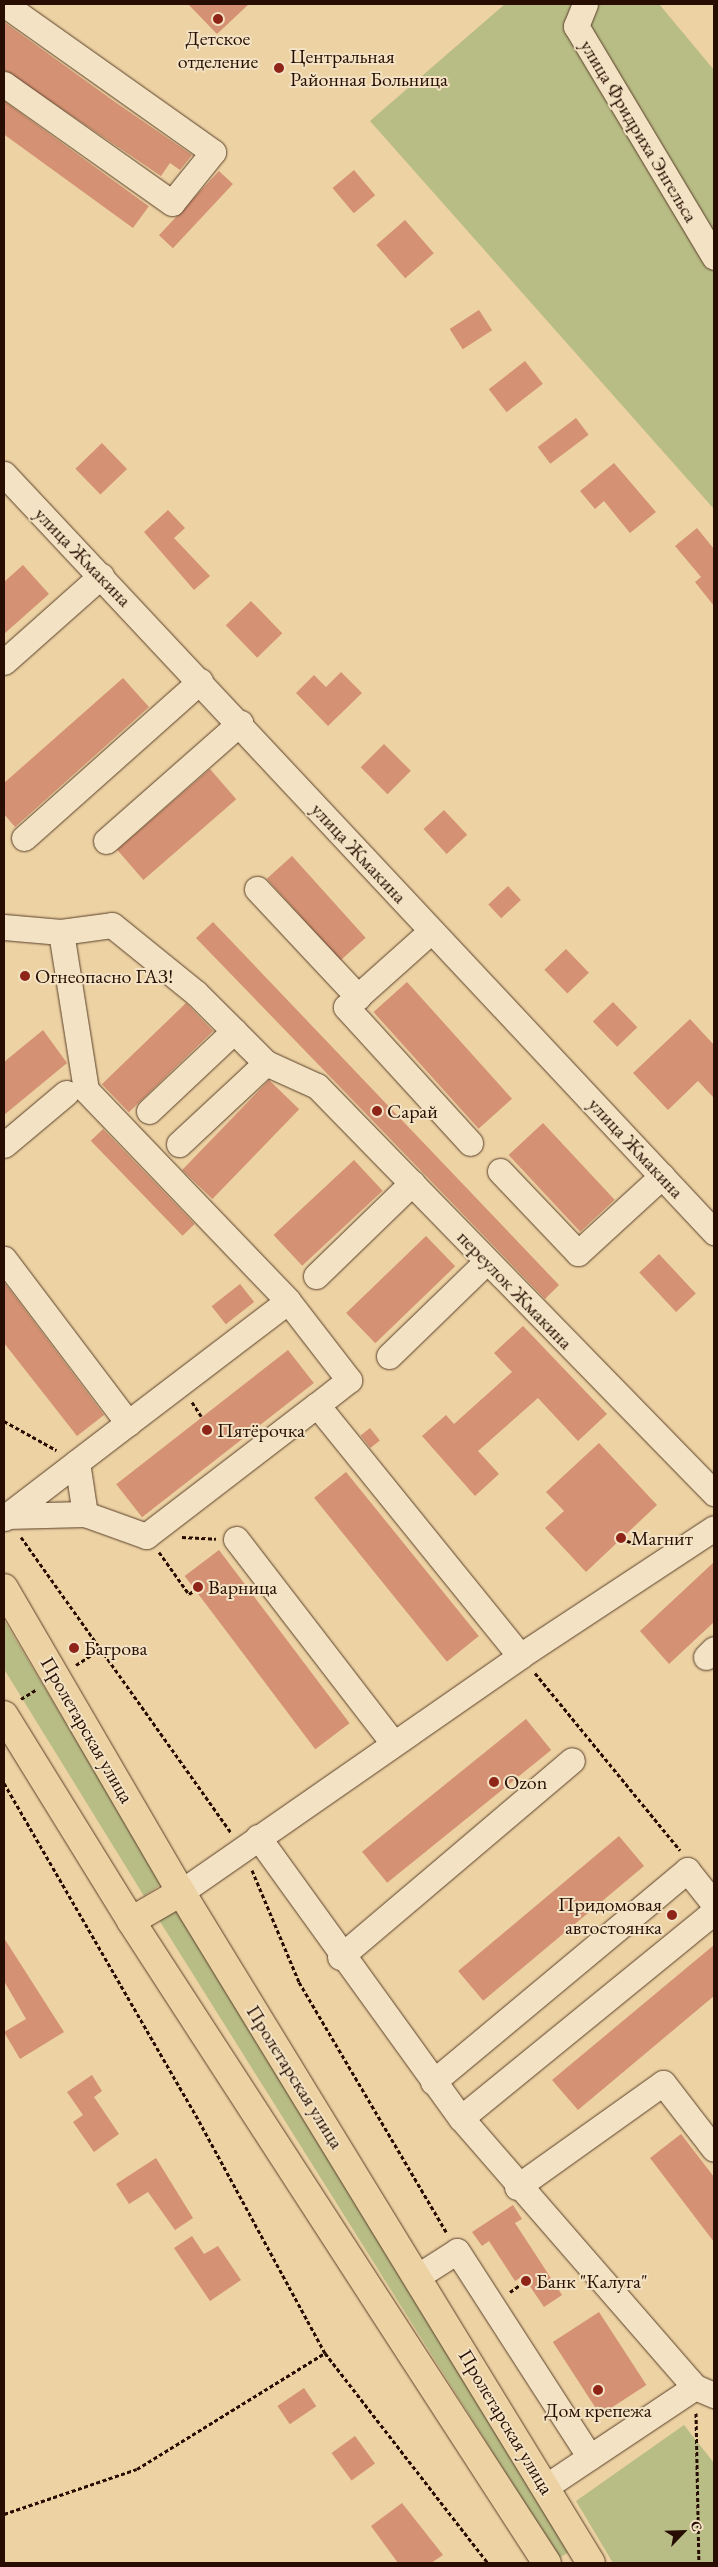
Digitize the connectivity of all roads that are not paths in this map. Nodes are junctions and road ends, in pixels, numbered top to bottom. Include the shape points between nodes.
1 (4, 4) edge
2 (585, 4) edge
3 (4, 84) edge
4 (714, 257) edge
5 (4, 474) edge
6 (101, 576) junction
7 (4, 662) edge
8 (200, 681) junction
9 (240, 723) junction
10 (24, 838) dead end
11 (106, 841) dead end
12 (257, 889) dead end
13 (5, 924) edge
14 (431, 931) junction
15 (61, 932) junction
16 (358, 997) junction
17 (234, 1031) junction
18 (266, 1064) junction
19 (66, 1093) dead end
20 (149, 1111) dead end
21 (470, 1143) dead end
22 (179, 1144) dead end
23 (4, 1145) edge
24 (500, 1172) dead end
25 (662, 1176) junction
26 (412, 1184) junction
27 (714, 1232) edge
28 (4, 1259) edge
29 (487, 1261) junction
30 (316, 1276) dead end
31 (288, 1301) junction
32 (389, 1356) dead end
33 (317, 1406) junction
34 (128, 1423) junction
35 (77, 1462) junction
36 (714, 1493) edge
37 (85, 1514) junction
38 (5, 1517) edge
39 (714, 1528) edge
40 (236, 1539) road end
41 (4, 1588) edge
42 (520, 1656) junction
43 (4, 1714) edge
44 (392, 1743) junction
45 (572, 1760) dead end
46 (250, 1843) junction
47 (181, 1892) junction
48 (714, 1904) edge
49 (714, 1912) edge
50 (132, 1920) junction
51 (340, 1957) junction
52 (433, 2082) junction
53 (461, 2118) junction
54 (714, 2149) edge
55 (517, 2187) junction
56 (418, 2276) junction
57 (705, 2391) edge
58 (590, 2457) junction
59 (545, 2487) junction
60 (547, 2563) edge
61 (591, 2563) edge

1 - 3 street via 213,152 172,203
2 - 4 street, улица Фридриха Энгельса via 576,26
5 - 6 street, улица Жмакина
6 - 7 street
6 - 8 street, улица Жмакина
8 - 9 street, улица Жмакина
8 - 10 street
9 - 11 street
9 - 14 street, улица Жмакина
12 - 16 street
13 - 15 street
14 - 16 street
14 - 25 street, улица Жмакина
15 - 17 street via 112,925 196,993
15 - 31 street via 86,1090
16 - 21 street via 346,1007
17 - 18 street
17 - 20 street
18 - 22 street
18 - 26 street, переулок Жмакина via 317,1086
19 - 23 street
24 - 25 street via 578,1253
25 - 27 street, улица Жмакина
26 - 29 street, переулок Жмакина
26 - 30 street
28 - 34 street
29 - 32 street
29 - 36 street, переулок Жмакина
31 - 33 street via 349,1380
31 - 34 street
33 - 37 street via 146,1536
33 - 42 street
34 - 35 street
35 - 37 street
35 - 38 street
37 - 38 street
39 - 42 street
40 - 44 street
41 - 47 main road, Пролетарская улица
42 - 44 street
43 - 50 main road, Пролетарская улица
44 - 46 street
45 - 51 street
46 - 47 street
46 - 51 street
47 - 50 main road
47 - 56 main road, Пролетарская улица
48 - 52 street via 687,1870
49 - 53 street
50 - 60 main road, Пролетарская улица
51 - 52 street
52 - 53 street
53 - 55 street
54 - 55 street via 663,2082
55 - 57 street
56 - 58 street via 457,2251
56 - 59 main road, Пролетарская улица
57 - 58 street
58 - 59 street
59 - 61 main road, Пролетарская улица

